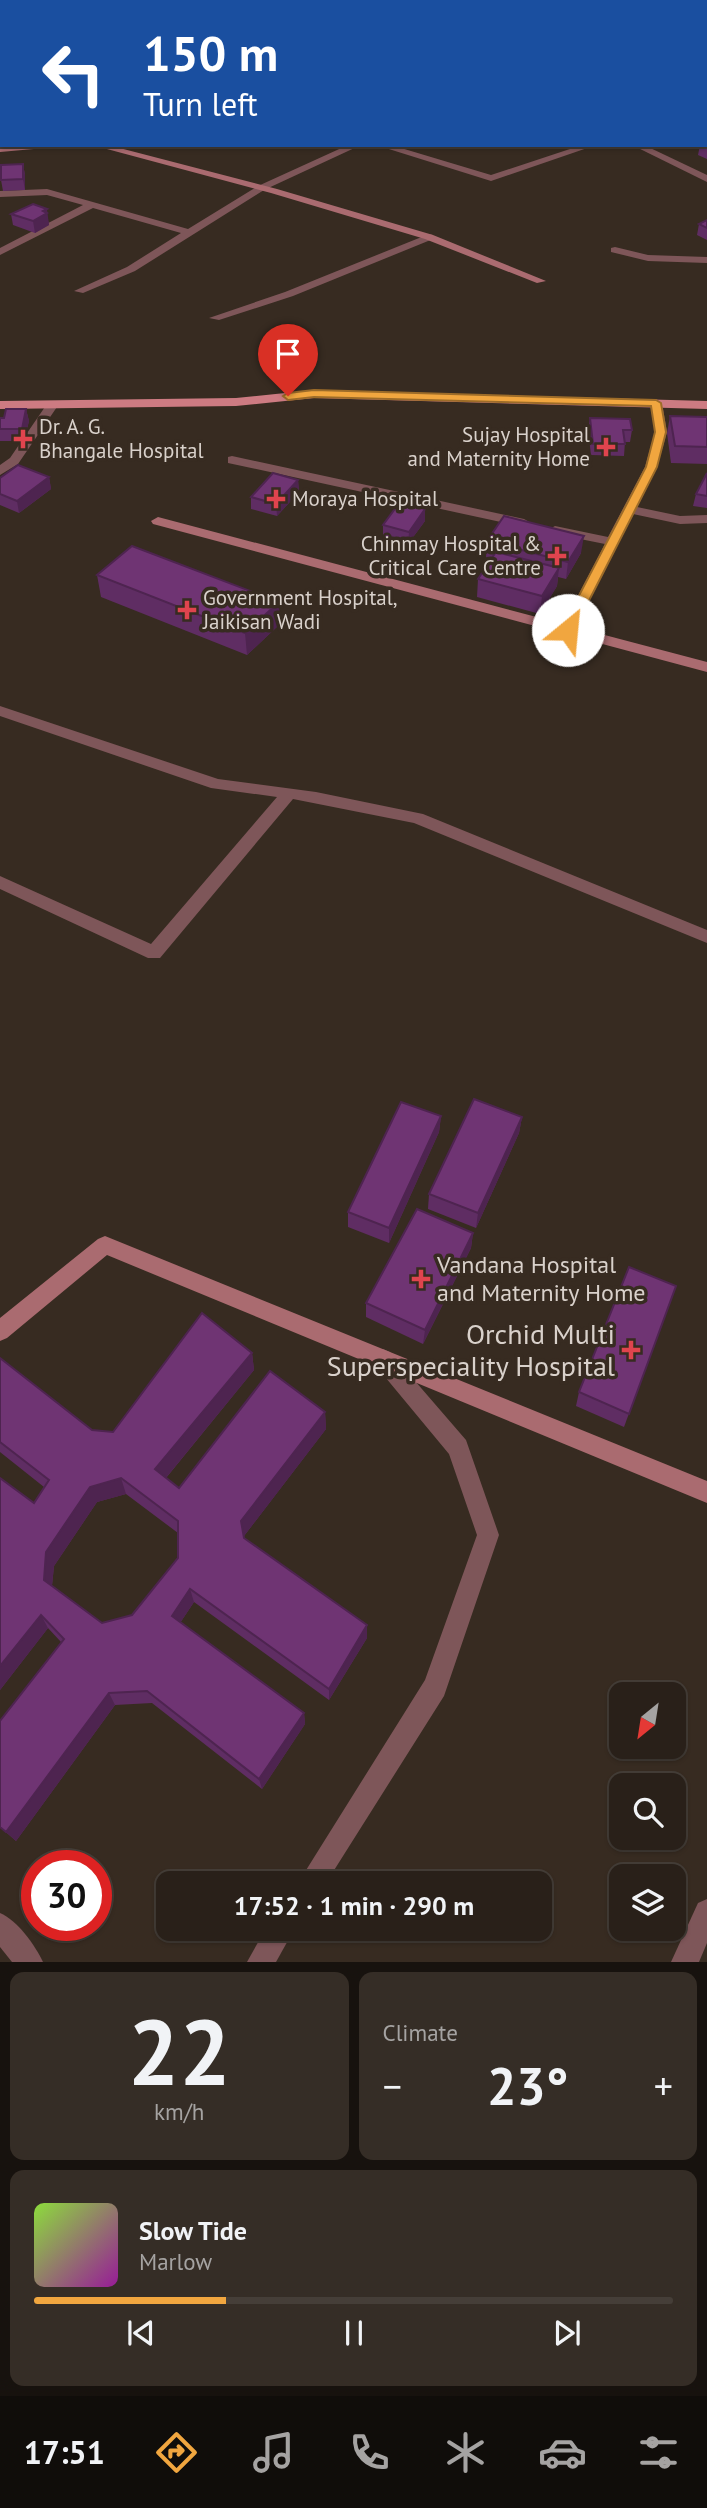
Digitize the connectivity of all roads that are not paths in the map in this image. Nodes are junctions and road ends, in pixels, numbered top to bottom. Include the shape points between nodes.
1 (22, 147) edge
2 (104, 147) edge
3 (352, 147) edge
4 (387, 147) edge
5 (586, 147) edge
6 (640, 147) edge
7 (0, 149) edge
8 (707, 179) edge
9 (261, 188) junction
10 (0, 194) edge
11 (92, 205) junction
12 (191, 233) junction
13 (429, 237) junction
14 (615, 250) dead end
15 (0, 252) edge
16 (707, 260) edge
17 (541, 281) dead end
18 (79, 291) dead end
19 (215, 318) dead end
20 (656, 403) junction
21 (52, 404) junction
22 (0, 405) edge
23 (707, 405) edge
24 (232, 460) dead end
25 (0, 471) edge
26 (630, 510) junction
27 (707, 519) edge
28 (158, 521) dead end
29 (613, 542) junction
30 (568, 630) junction
31 (707, 667) edge
32 (0, 712) edge
33 (289, 794) junction
34 (0, 882) edge
35 (707, 937) edge
36 (0, 1331) edge
37 (383, 1359) junction
38 (707, 1492) edge
39 (319, 1871) edge
40 (707, 1912) edge
41 (0, 1926) edge
42 (274, 1941) edge
43 (29, 1962) edge
44 (261, 1962) edge
45 (685, 1962) edge

1 - 7 street
2 - 9 street
3 - 9 street
4 - 5 street via 491,178
6 - 8 street
9 - 12 street
9 - 13 street
10 - 11 street via 47,192
11 - 12 street
11 - 15 street
12 - 18 street via 131,269
13 - 17 street
13 - 19 street via 289,294
14 - 16 street via 649,258
20 - 21 main road via 314,394 236,402
20 - 23 main road
20 - 26 street via 661,432 651,467
21 - 22 main road
21 - 25 street via 14,461
24 - 29 street
26 - 27 street via 680,520
26 - 29 street
28 - 30 street
29 - 30 street
30 - 31 street
32 - 33 street via 217,784
33 - 34 street via 154,953
33 - 35 street via 417,818
36 - 37 street via 105,1245
37 - 38 street
37 - 39 street via 458,1448 488,1535 435,1687
40 - 45 street
41 - 43 street
42 - 44 street

